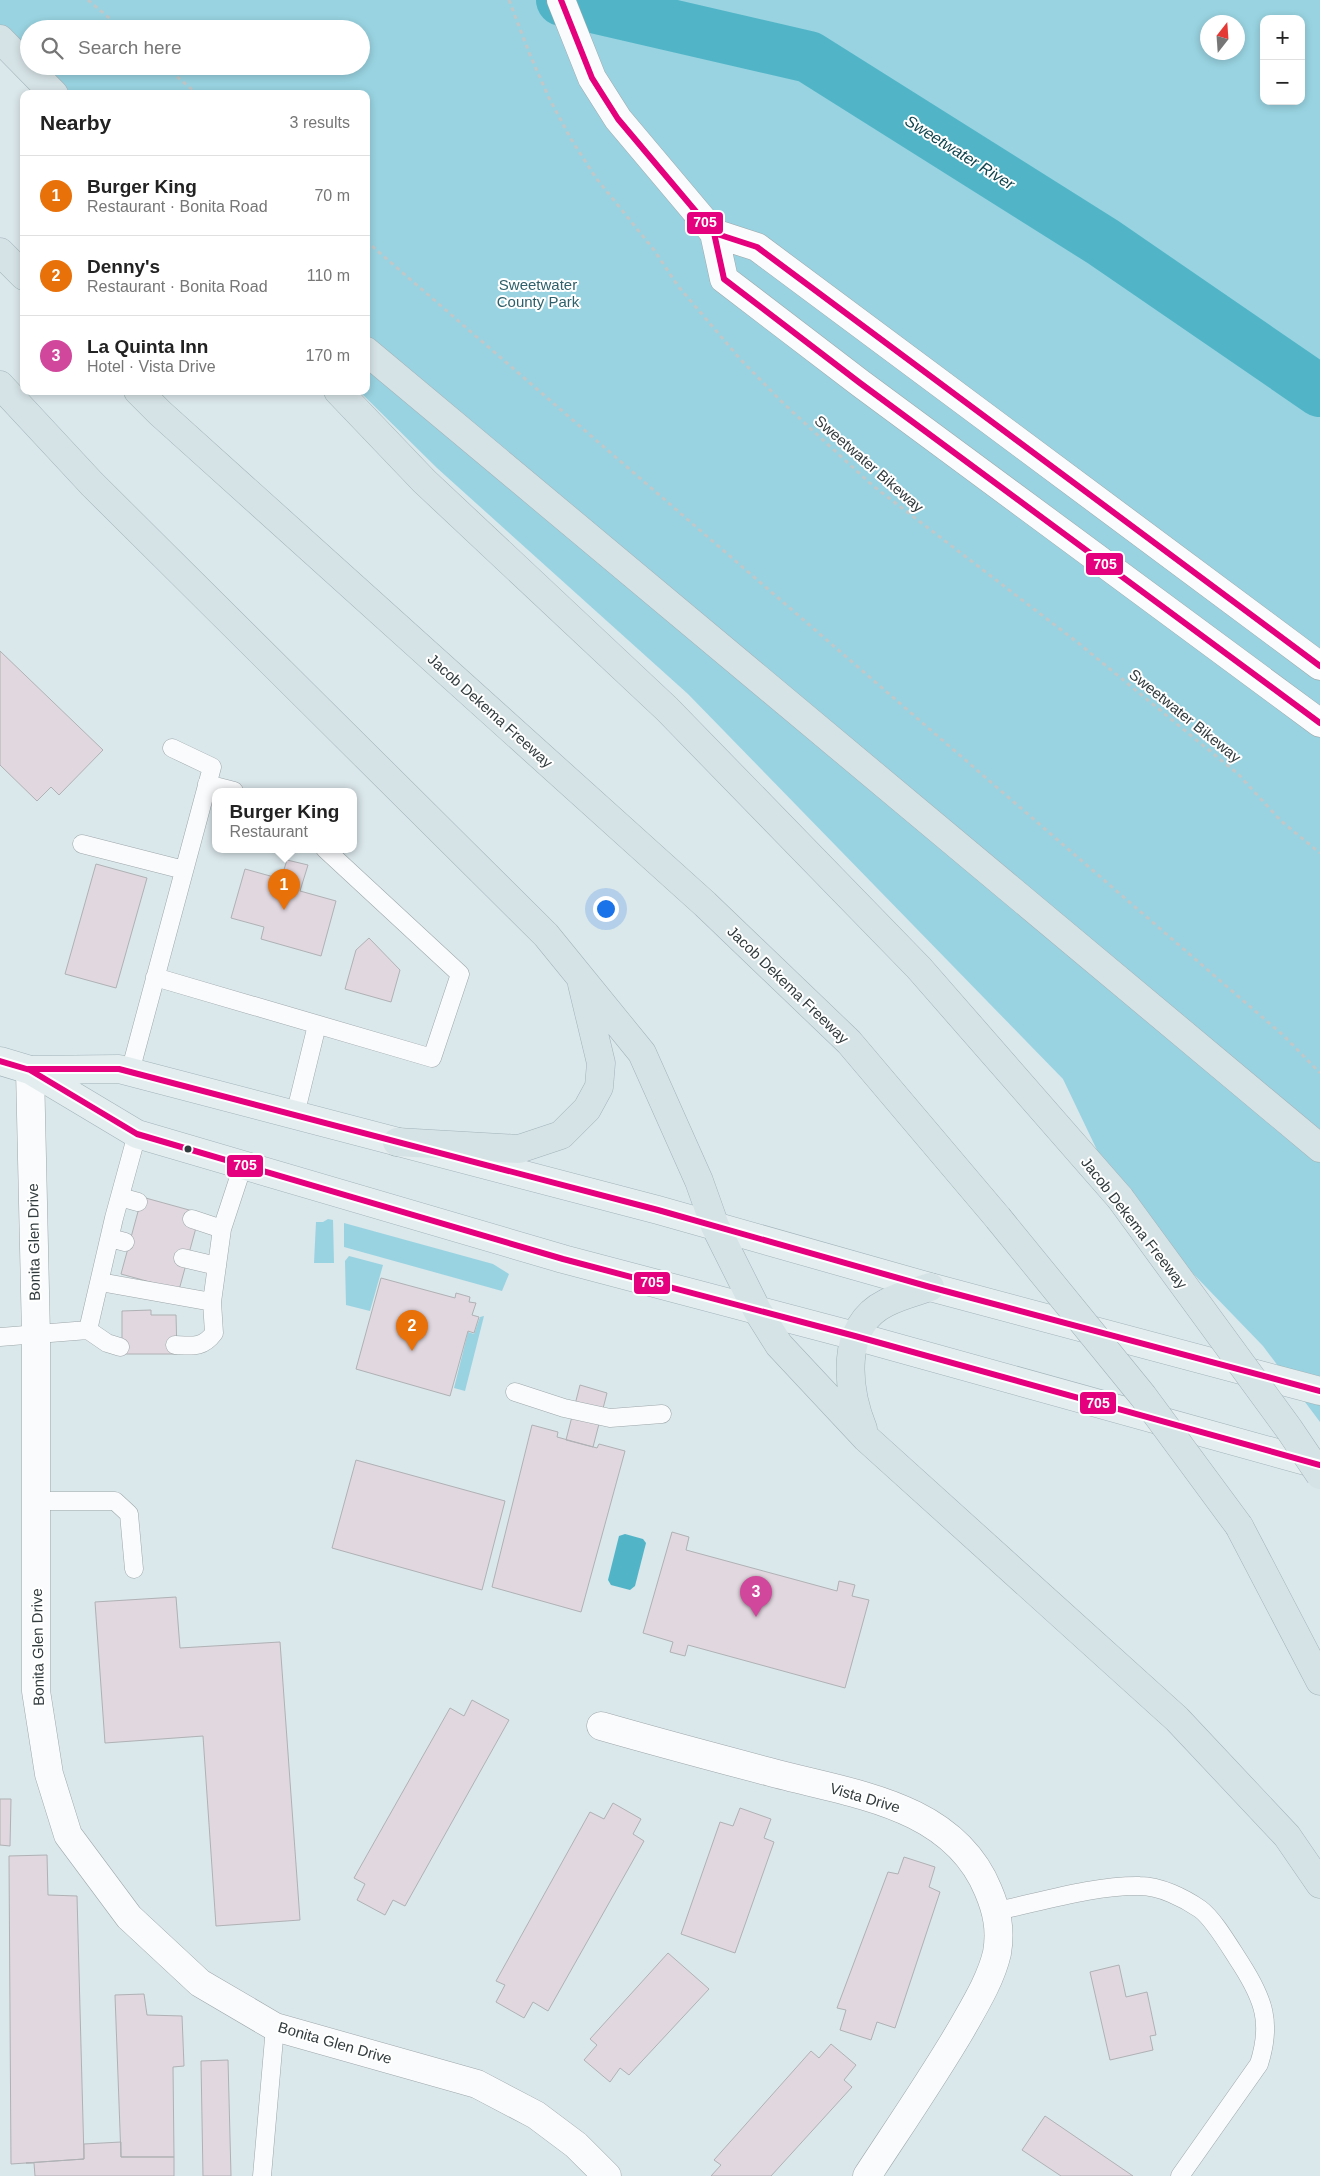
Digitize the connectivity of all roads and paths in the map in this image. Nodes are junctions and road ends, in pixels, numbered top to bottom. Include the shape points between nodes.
1 (88, 0) edge
2 (509, 0) edge
3 (561, 0) edge
4 (111, 20) edge
5 (0, 39) edge
6 (20, 59) edge
7 (36, 75) edge
8 (37, 75) edge
9 (175, 75) edge
10 (50, 90) edge
11 (54, 90) edge
12 (192, 90) edge
13 (714, 233) junction
14 (370, 244) edge
15 (0, 252) edge
16 (20, 272) edge
17 (370, 354) edge
18 (0, 385) edge
19 (142, 395) edge
20 (342, 395) edge
21 (1320, 666) edge
22 (1320, 723) edge
23 (172, 748) dead end
24 (207, 784) junction
25 (222, 788) edge
26 (82, 844) dead end
27 (329, 853) edge
28 (1320, 854) edge
29 (184, 870) junction
30 (155, 977) junction
31 (581, 978) junction
32 (317, 1025) junction
33 (0, 1061) edge
34 (30, 1070) junction
35 (130, 1072) junction
36 (1320, 1074) edge
37 (295, 1115) junction
38 (137, 1134) junction
39 (397, 1142) junction
40 (1320, 1148) edge
41 (243, 1165) junction
42 (120, 1197) junction
43 (138, 1202) dead end
44 (192, 1219) dead end
45 (715, 1226) junction
46 (222, 1229) junction
47 (183, 1258) dead end
48 (217, 1266) junction
49 (100, 1282) junction
50 (930, 1288) junction
51 (212, 1302) junction
52 (757, 1310) junction
53 (88, 1330) junction
54 (36, 1336) junction
55 (855, 1336) junction
56 (0, 1337) edge
57 (175, 1345) dead end
58 (120, 1347) dead end
59 (1320, 1391) edge
60 (514, 1392) dead end
61 (662, 1414) dead end
62 (866, 1438) junction
63 (1320, 1465) edge
64 (1320, 1474) edge
65 (36, 1501) junction
66 (134, 1569) dead end
67 (1320, 1681) edge
68 (600, 1726) dead end
69 (1320, 1884) edge
70 (997, 1911) junction
71 (275, 2026) junction
72 (262, 2176) edge
73 (607, 2176) edge
74 (867, 2176) edge
75 (1180, 2176) edge

1 - 4 path
2 - 28 path, Sweetwater Bikeway via 530,55 571,139 596,178 654,250 678,286 741,360 872,485 1077,642 1238,774 1281,821
3 - 13 street via 592,78 618,119
5 - 6 highway
7 - 10 highway
8 - 11 highway
9 - 12 path
13 - 21 street via 757,247
13 - 22 street via 724,280
14 - 36 path via 1269,1023
15 - 16 highway
17 - 40 highway
18 - 31 highway via 92,484 546,935
19 - 67 highway, Jacob Dekema Freeway, bridge via 741,939 849,1042 1143,1396 1239,1526
20 - 64 highway, Jacob Dekema Freeway, bridge via 424,481 667,709 919,968 1120,1198
23 - 24 lane via 212,767
24 - 25 lane
24 - 29 lane
26 - 29 lane
27 - 32 lane via 460,974 432,1058
29 - 30 lane
30 - 32 lane
30 - 35 lane
31 - 39 highway via 601,1063 599,1086 587,1109 566,1131 519,1149
31 - 45 highway via 642,1053 699,1181
32 - 37 lane
33 - 34 main road
34 - 35 main road via 119,1069
34 - 38 main road
34 - 54 street, Bonita Glen Drive
35 - 37 main road
37 - 39 main road
38 - 41 main road
38 - 42 lane
39 - 45 main road
41 - 46 lane
41 - 52 main road via 564,1259
42 - 43 lane
42 - 49 lane via 117,1240
44 - 46 lane
45 - 50 main road
45 - 52 highway
46 - 48 lane
47 - 48 lane
48 - 51 lane
49 - 51 lane
49 - 53 lane
50 - 55 highway via 885,1303 865,1319
50 - 59 main road
51 - 57 lane via 214,1333 207,1342 193,1346
52 - 55 main road
52 - 62 highway via 779,1345
53 - 54 lane
53 - 58 lane via 107,1343
54 - 56 lane
54 - 65 street, Bonita Glen Drive
55 - 62 highway via 850,1363 851,1384 854,1407
55 - 63 main road
60 - 61 lane via 610,1418
62 - 69 highway via 1177,1719 1287,1836
65 - 66 lane via 115,1501 129,1514
65 - 71 street, Bonita Glen Drive via 36,1691 48,1774 68,1835 130,1917 200,1983
68 - 70 street, Vista Drive via 894,1804 948,1835 969,1856
70 - 74 street, Vista Drive via 999,1935 996,1954 977,2002 945,2058
70 - 75 lane via 1098,1890 1141,1886 1172,1894 1201,1910 1225,1939 1245,1970 1262,2007 1266,2043 1259,2064
71 - 72 lane
71 - 73 street, Bonita Glen Drive via 477,2084 536,2115 576,2145

